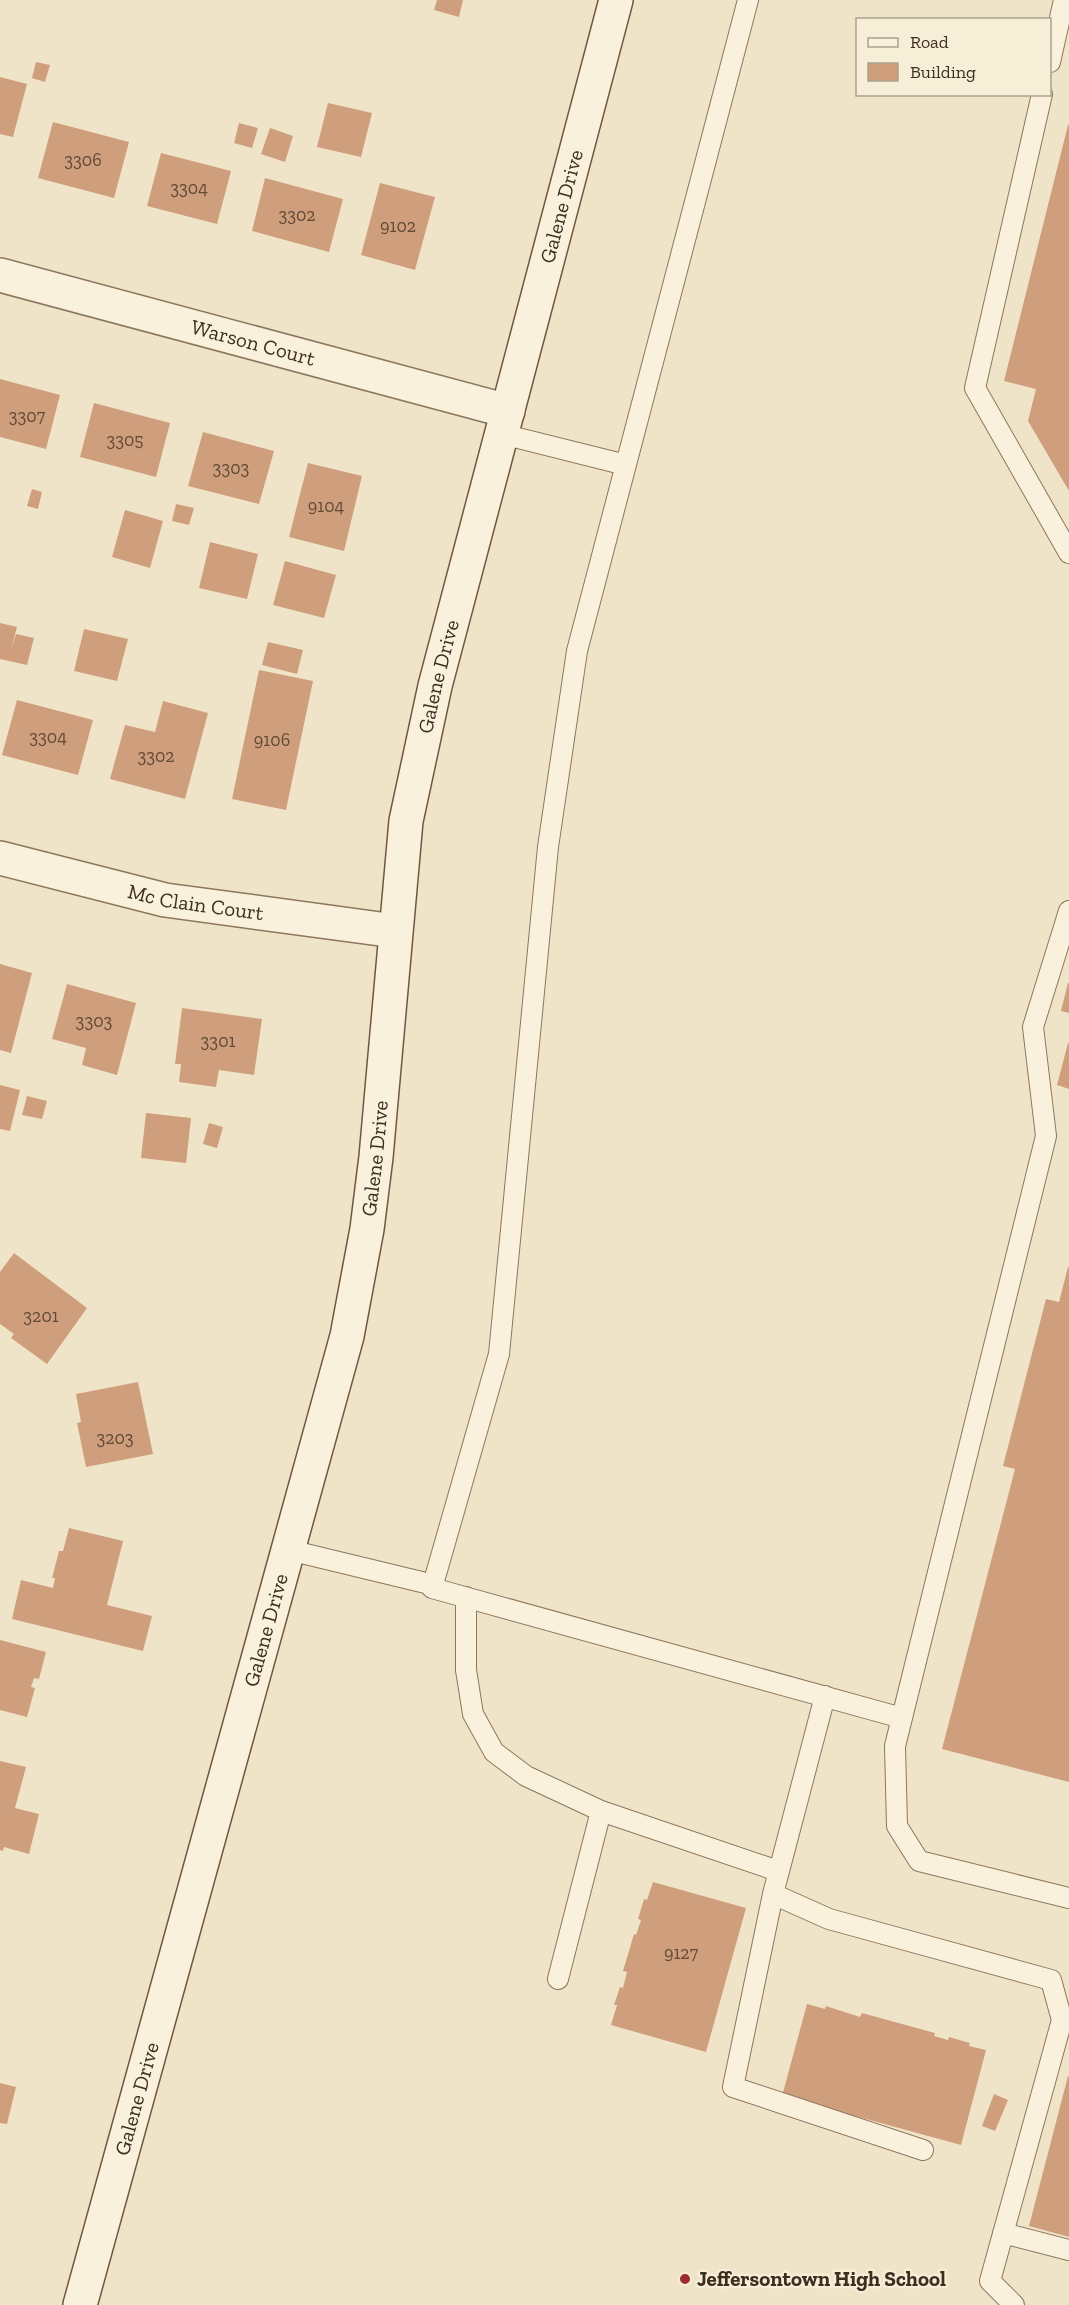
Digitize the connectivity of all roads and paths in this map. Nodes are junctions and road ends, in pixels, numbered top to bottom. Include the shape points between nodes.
1 (616, 0) edge
2 (748, 0) edge
3 (1064, 0) edge
4 (1051, 58) edge
5 (1042, 96) edge
6 (0, 274) edge
7 (505, 422) junction
8 (626, 465) junction
9 (1069, 553) edge
10 (0, 858) edge
11 (1069, 911) edge
12 (395, 931) junction
13 (289, 1550) junction
14 (434, 1585) junction
15 (466, 1598) junction
16 (825, 1696) junction
17 (902, 1718) junction
18 (601, 1810) junction
19 (778, 1871) junction
20 (772, 1894) junction
21 (1069, 1898) edge
22 (558, 1979) dead end
23 (923, 2150) dead end
24 (1003, 2233) junction
25 (1069, 2250) edge
26 (81, 2305) edge
27 (1014, 2305) edge

1 - 7 street, Galene Drive
2 - 8 lane
3 - 4 lane
5 - 9 lane via 975,388
6 - 7 street, Warson Court
7 - 8 lane
7 - 12 street, Galene Drive via 435,686 406,821
8 - 14 lane via 577,651 548,847 499,1354
10 - 12 street, Mc Clain Court via 165,900
11 - 17 lane via 1033,1027 1046,1136
12 - 13 street, Galene Drive via 367,1229 347,1336
13 - 14 lane
13 - 26 street, Galene Drive
14 - 15 lane via 432,1588
15 - 16 lane
15 - 18 lane via 466,1670 473,1714 494,1752 526,1776
16 - 17 lane
16 - 19 lane
17 - 21 lane via 895,1746 897,1826 919,1861
18 - 19 lane
18 - 22 lane
19 - 20 lane
20 - 23 lane via 733,2087
20 - 24 lane via 829,1918 1051,1980 1062,2020
24 - 25 lane
24 - 27 lane via 990,2281

